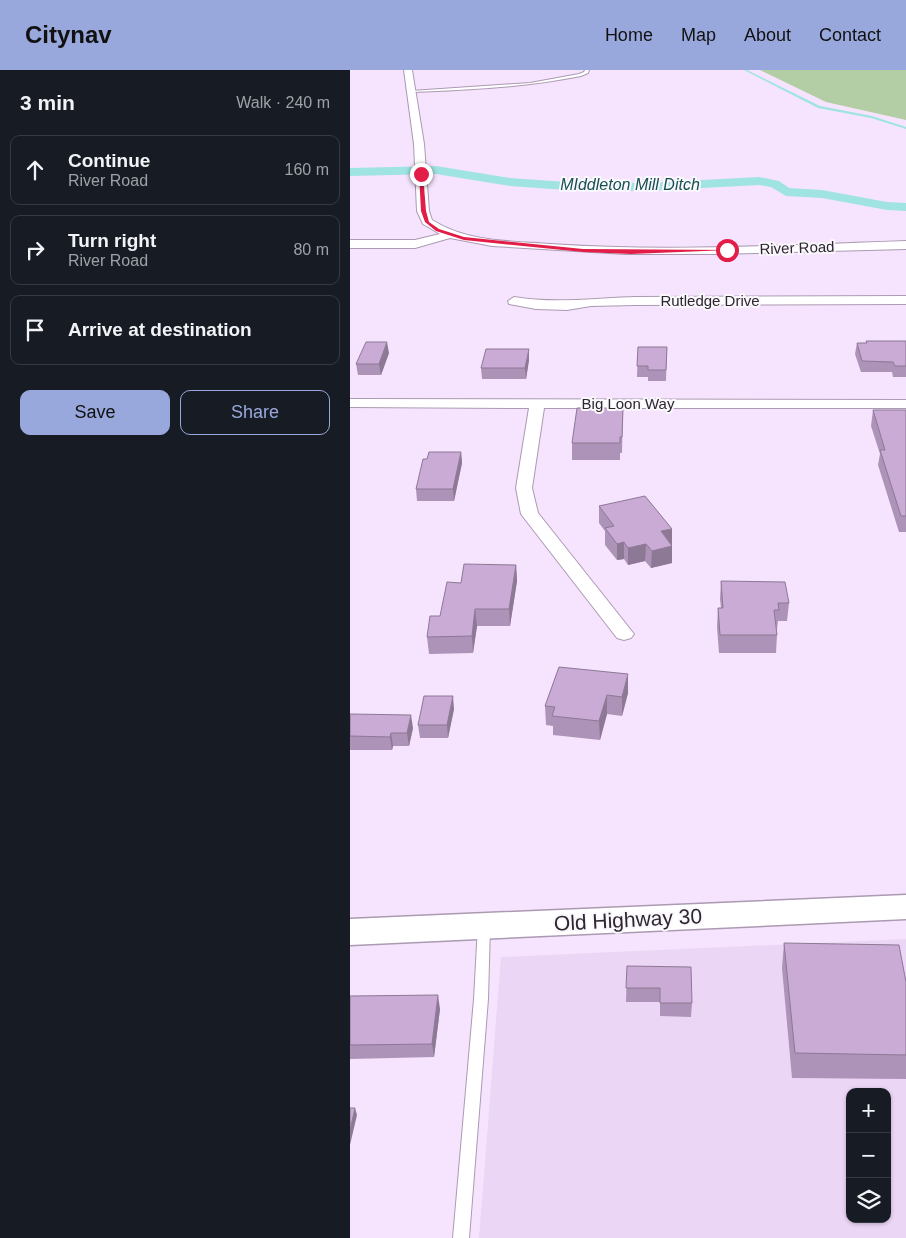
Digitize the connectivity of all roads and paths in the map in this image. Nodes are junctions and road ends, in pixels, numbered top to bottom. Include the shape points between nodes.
1 (408, 70) edge
2 (587, 70) edge
3 (413, 91) junction
4 (449, 235) junction
5 (350, 244) edge
6 (906, 245) edge
7 (906, 300) edge
8 (514, 302) dead end
9 (350, 403) edge
10 (537, 403) junction
11 (906, 404) edge
12 (624, 634) dead end
13 (906, 907) edge
14 (484, 926) junction
15 (350, 932) edge
16 (461, 1238) edge

1 - 3 street, River Road
2 - 3 lane via 580,75 530,84
3 - 4 street, River Road via 424,211 427,222
4 - 5 street via 415,244
4 - 6 street, River Road via 509,244 631,252
7 - 8 street, Rutledge Drive via 635,301 567,306
9 - 10 street, Big Loon Way
10 - 11 street, Big Loon Way
10 - 12 street via 524,488 530,514
13 - 14 street, Old Highway 30
14 - 15 street, Old Highway 30
14 - 16 lane

